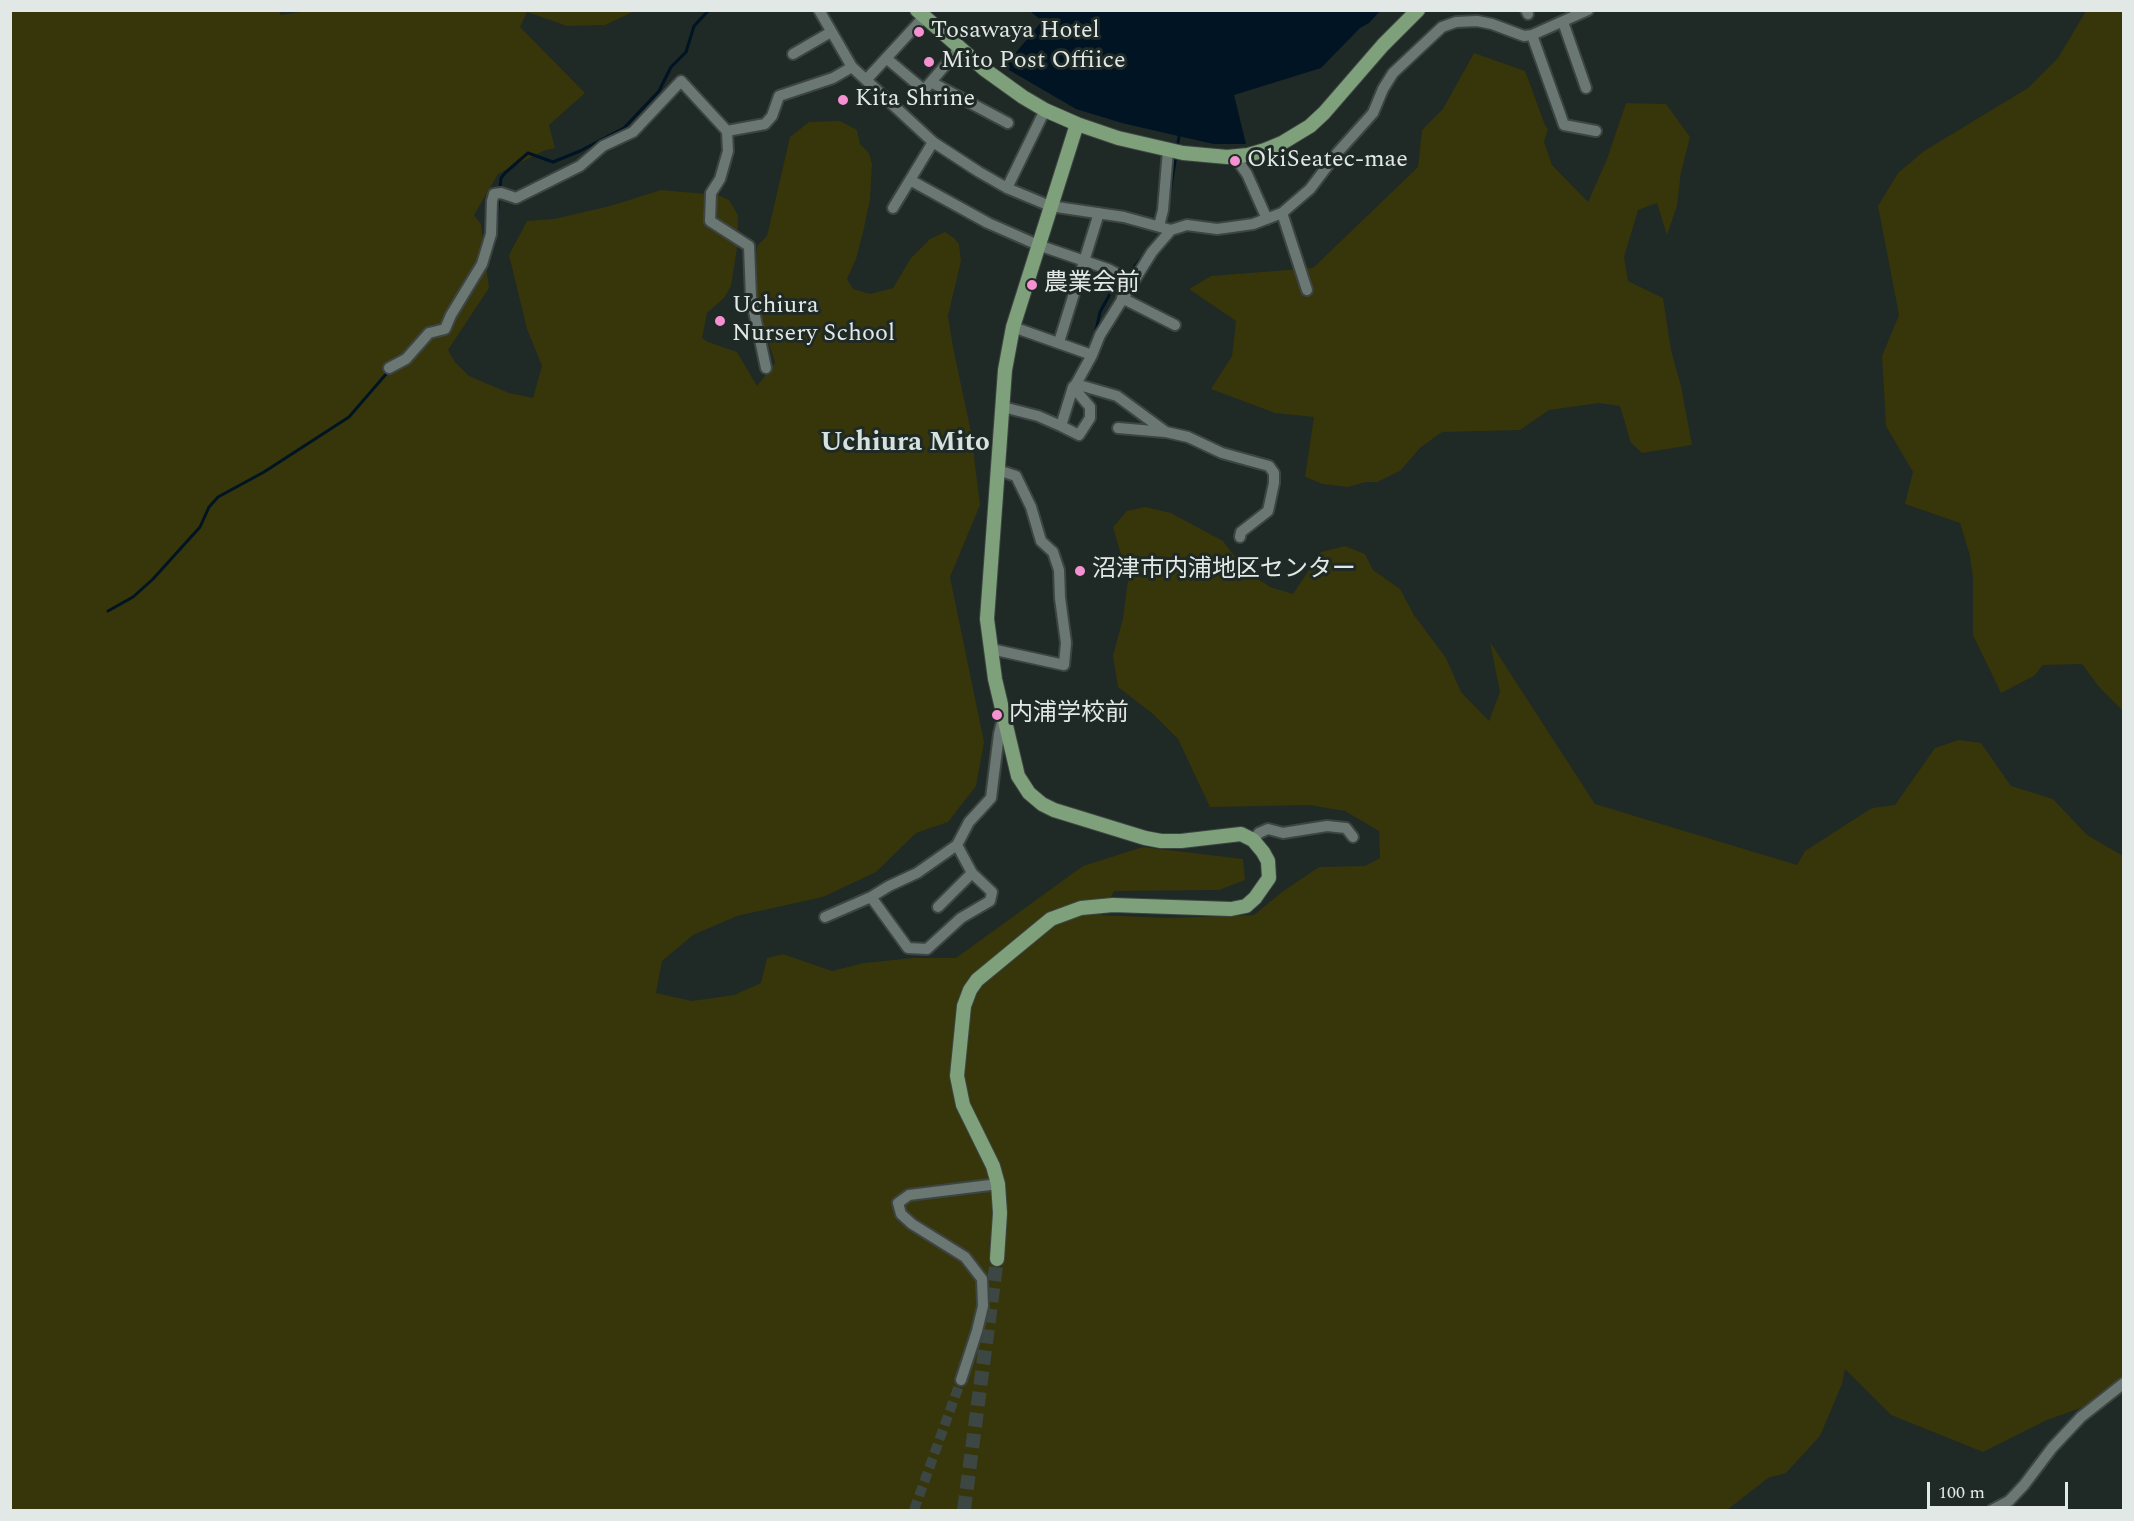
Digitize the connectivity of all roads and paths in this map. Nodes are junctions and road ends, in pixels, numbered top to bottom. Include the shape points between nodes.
1 (819, 10) edge
2 (1418, 10) edge
3 (1588, 10) edge
4 (920, 14) edge
5 (1563, 22) junction
6 (831, 32) junction
7 (1532, 35) junction
8 (960, 48) junction
9 (792, 54) dead end
10 (886, 58) junction
11 (852, 67) junction
12 (866, 80) junction
13 (931, 82) junction
14 (1586, 88) dead end
15 (1045, 110) junction
16 (1008, 123) dead end
17 (1077, 124) junction
18 (728, 131) junction
19 (1596, 131) dead end
20 (933, 142) junction
21 (1168, 150) junction
22 (1235, 157) junction
23 (910, 180) junction
24 (1006, 188) junction
25 (1050, 206) junction
26 (892, 208) dead end
27 (1099, 213) junction
28 (1282, 213) junction
29 (1267, 219) junction
30 (1159, 226) junction
31 (1171, 230) junction
32 (1038, 245) junction
33 (1086, 261) junction
34 (1132, 282) junction
35 (1307, 290) dead end
36 (1122, 298) junction
37 (1175, 325) dead end
38 (1013, 327) junction
39 (1059, 342) junction
40 (1092, 355) junction
41 (389, 368) dead end
42 (766, 368) dead end
43 (1075, 386) junction
44 (1003, 408) junction
45 (1061, 426) junction
46 (1119, 428) dead end
47 (1166, 432) junction
48 (998, 470) junction
49 (1240, 537) dead end
50 (991, 649) junction
51 (1004, 718) junction
52 (1353, 837) dead end
53 (1253, 840) junction
54 (957, 845) junction
55 (972, 873) junction
56 (872, 897) junction
57 (938, 907) dead end
58 (825, 918) dead end
59 (998, 1184) junction
60 (997, 1259) tunnel mouth
61 (961, 1380) tunnel mouth
62 (2124, 1383) edge
63 (1992, 1510) edge

1 - 6 street
2 - 22 main road via 1310,126 1282,143
3 - 5 street
4 - 8 main road
4 - 10 street
5 - 7 street
5 - 14 street
6 - 9 street
6 - 11 street
7 - 19 street via 1564,125
7 - 28 street via 1477,21 1442,27 1393,73 1373,113 1310,189
8 - 13 street
8 - 15 main road
10 - 12 street
10 - 13 street via 924,90
11 - 12 street
11 - 18 street via 833,78 779,96 765,124
12 - 20 street
13 - 16 street
15 - 17 main road
15 - 24 street
17 - 21 main road
17 - 25 main road
18 - 41 street via 681,81 662,94 633,132 603,146 580,166 516,198 498,194 492,201 491,234 482,264 445,329 429,333 406,359
18 - 42 street via 728,151 720,179 711,193 710,221 749,246 751,297
20 - 23 street
20 - 24 street
21 - 22 main road
21 - 30 street
22 - 29 street
23 - 26 street
23 - 32 street via 988,223
24 - 25 street
25 - 27 street
25 - 32 main road
27 - 30 street
27 - 33 street
28 - 29 street
28 - 35 street
29 - 31 street via 1217,229 1187,225
30 - 31 street
31 - 34 street
32 - 33 street
32 - 38 main road
33 - 34 street
33 - 39 street
34 - 36 street
36 - 37 street
36 - 40 street
38 - 39 street
38 - 44 main road
39 - 40 street
40 - 43 street
43 - 45 street
43 - 45 street via 1090,407 1090,418 1079,435
43 - 47 street via 1117,396
44 - 45 street
44 - 48 main road
46 - 47 street
47 - 49 street via 1269,466 1274,473 1268,511
48 - 50 main road via 987,619
48 - 50 street via 1016,476 1041,541 1053,552 1059,570 1066,643 1064,665
50 - 51 main road
51 - 53 main road via 1017,776 1041,804 1161,841 1241,834
51 - 54 street via 991,798 969,822
52 - 53 street via 1346,828 1327,826 1283,833 1268,829
53 - 59 main road via 1268,861 1269,878 1246,906 1081,908 1051,919 977,980 964,1006 957,1076 963,1105
54 - 55 street
54 - 56 street via 917,873
55 - 56 street via 992,892 990,901 961,918 927,949 908,948
55 - 57 street
56 - 58 street
59 - 60 main road
59 - 61 street via 909,1195 898,1203 901,1214 912,1224 965,1257 982,1279 983,1305
62 - 63 street via 2080,1417 2024,1485

